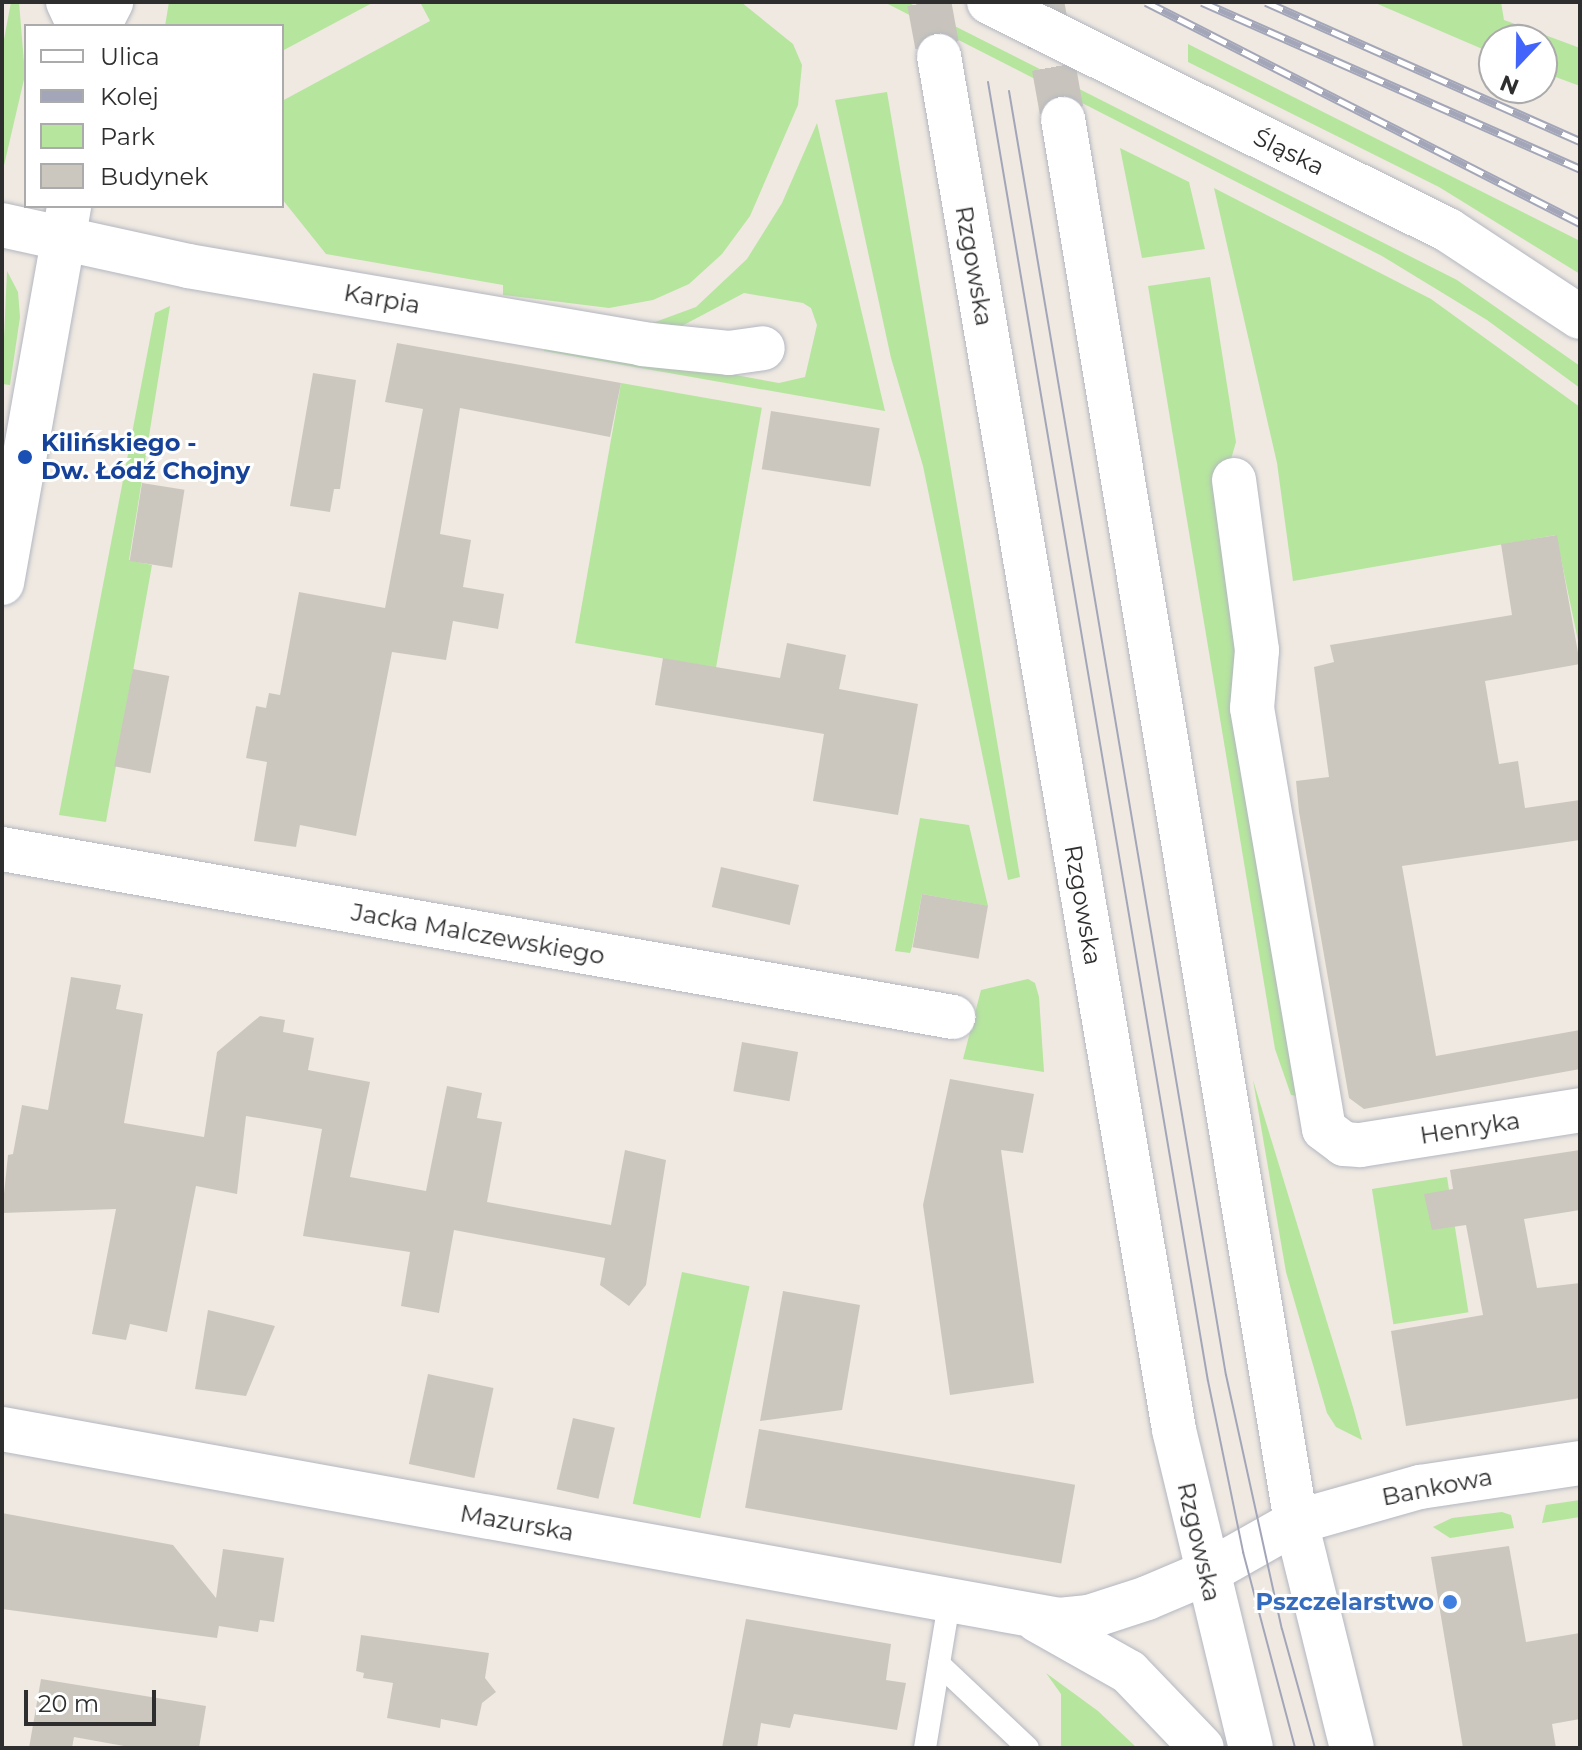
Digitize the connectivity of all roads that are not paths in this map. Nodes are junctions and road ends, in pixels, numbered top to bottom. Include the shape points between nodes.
1 (68, 2) edge
2 (111, 2) edge
3 (989, 2) edge
4 (78, 24) edge
5 (100, 24) edge
6 (939, 56) tunnel mouth
7 (1063, 119) tunnel mouth
8 (66, 221) edge
9 (2, 225) edge
10 (1580, 317) edge
11 (763, 348) dead end
12 (1234, 480) dead end
13 (2, 583) edge
14 (2, 849) edge
15 (953, 1017) dead end
16 (1580, 1110) edge
17 (2, 1429) edge
18 (1580, 1463) edge
19 (1296, 1522) junction
20 (1206, 1573) junction
21 (949, 1603) junction
22 (1031, 1618) junction
23 (939, 1664) junction
24 (925, 1748) edge
25 (1028, 1748) edge
26 (1202, 1748) edge
27 (1251, 1748) edge
28 (1352, 1748) edge

1 - 4 street
2 - 5 street
3 - 10 street, Śląska via 1448,230
6 - 20 street, Rzgowska via 1152,1311
7 - 19 street
8 - 9 street, Karpia
8 - 11 street, Karpia via 188,266 642,344 729,353
8 - 13 street
12 - 16 street, Henryka via 1257,650 1252,708 1319,1114 1333,1139 1360,1145
14 - 15 street, Jacka Malczewskiego
17 - 21 street, Mazurska
18 - 19 street, Bankowa via 1420,1487
19 - 20 street, Bankowa
19 - 28 street
20 - 22 street, Mazurska via 1089,1617
20 - 27 street, Rzgowska
21 - 22 street, Mazurska
21 - 23 lane
22 - 26 street, Mazurska via 1129,1672
23 - 24 lane
23 - 25 lane

